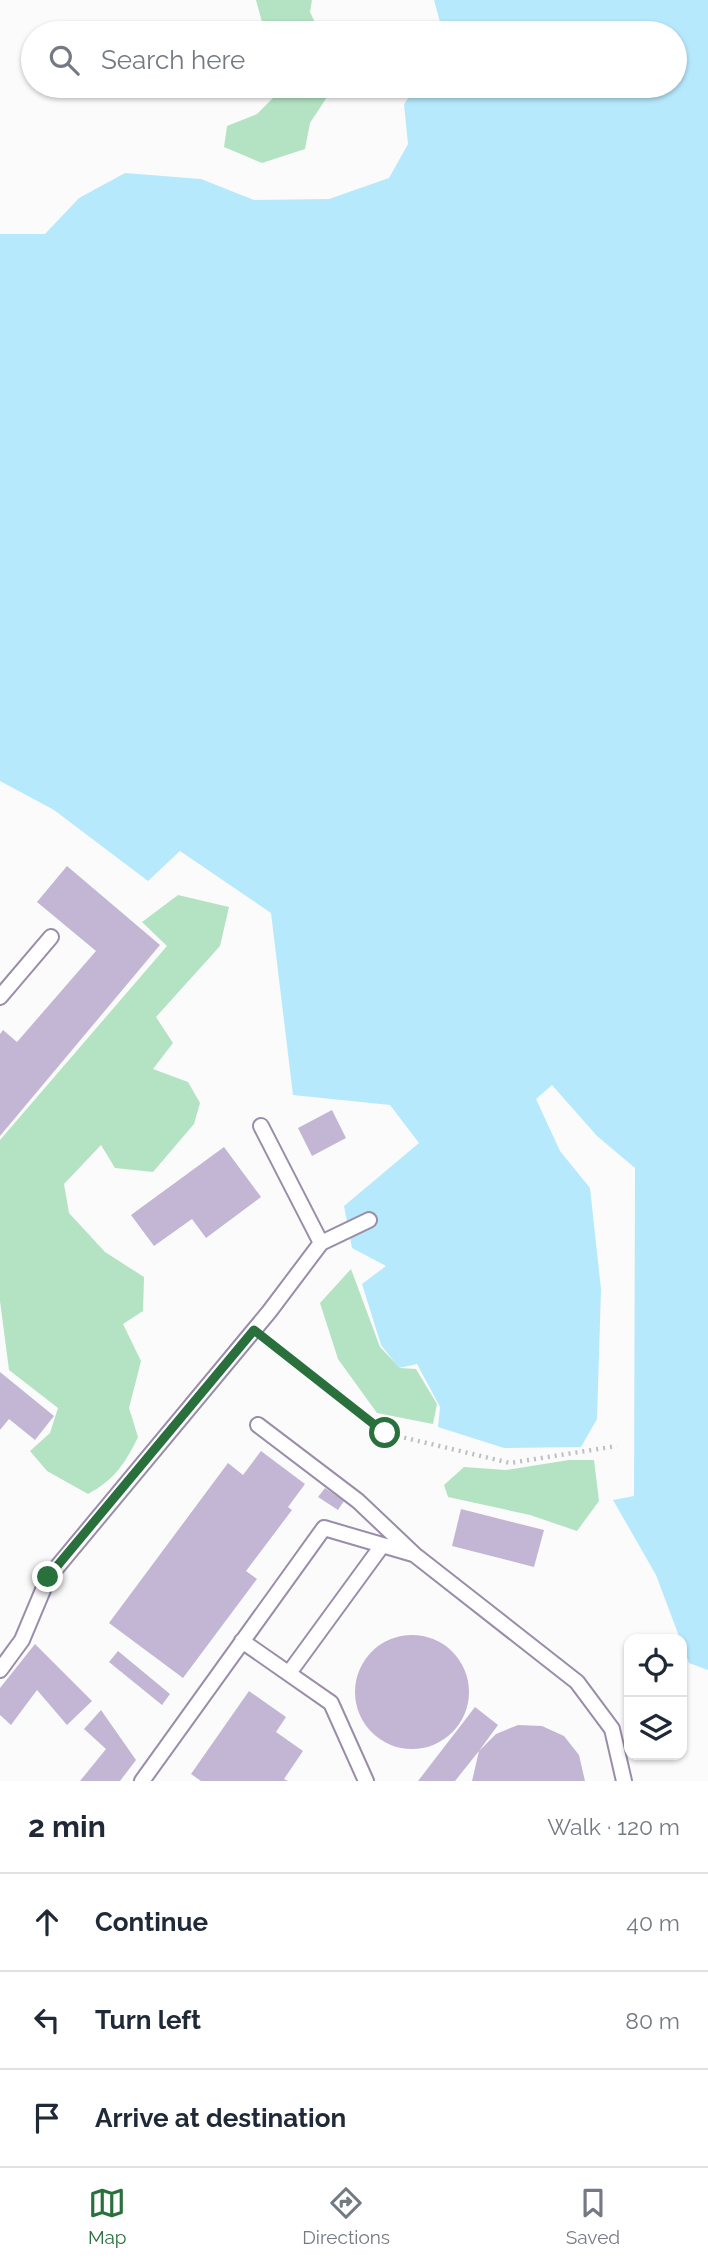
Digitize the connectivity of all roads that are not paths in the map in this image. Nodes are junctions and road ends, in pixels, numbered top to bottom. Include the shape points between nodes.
1 (51, 937) dead end
2 (0, 997) edge
3 (261, 1126) dead end
4 (369, 1220) dead end
5 (321, 1242) junction
6 (258, 1425) dead end
7 (381, 1547) junction
8 (415, 1555) junction
9 (242, 1641) junction
10 (0, 1670) edge
11 (289, 1673) junction
12 (142, 1781) edge
13 (366, 1781) edge
14 (624, 1781) edge

1 - 2 lane
3 - 5 lane
4 - 5 lane
5 - 10 lane via 254,1330 48,1577 22,1640
6 - 8 lane via 358,1501
7 - 8 lane
7 - 9 lane via 324,1528
7 - 11 lane
8 - 14 lane via 577,1682 612,1729
9 - 11 lane
9 - 12 lane
11 - 13 lane via 331,1703

